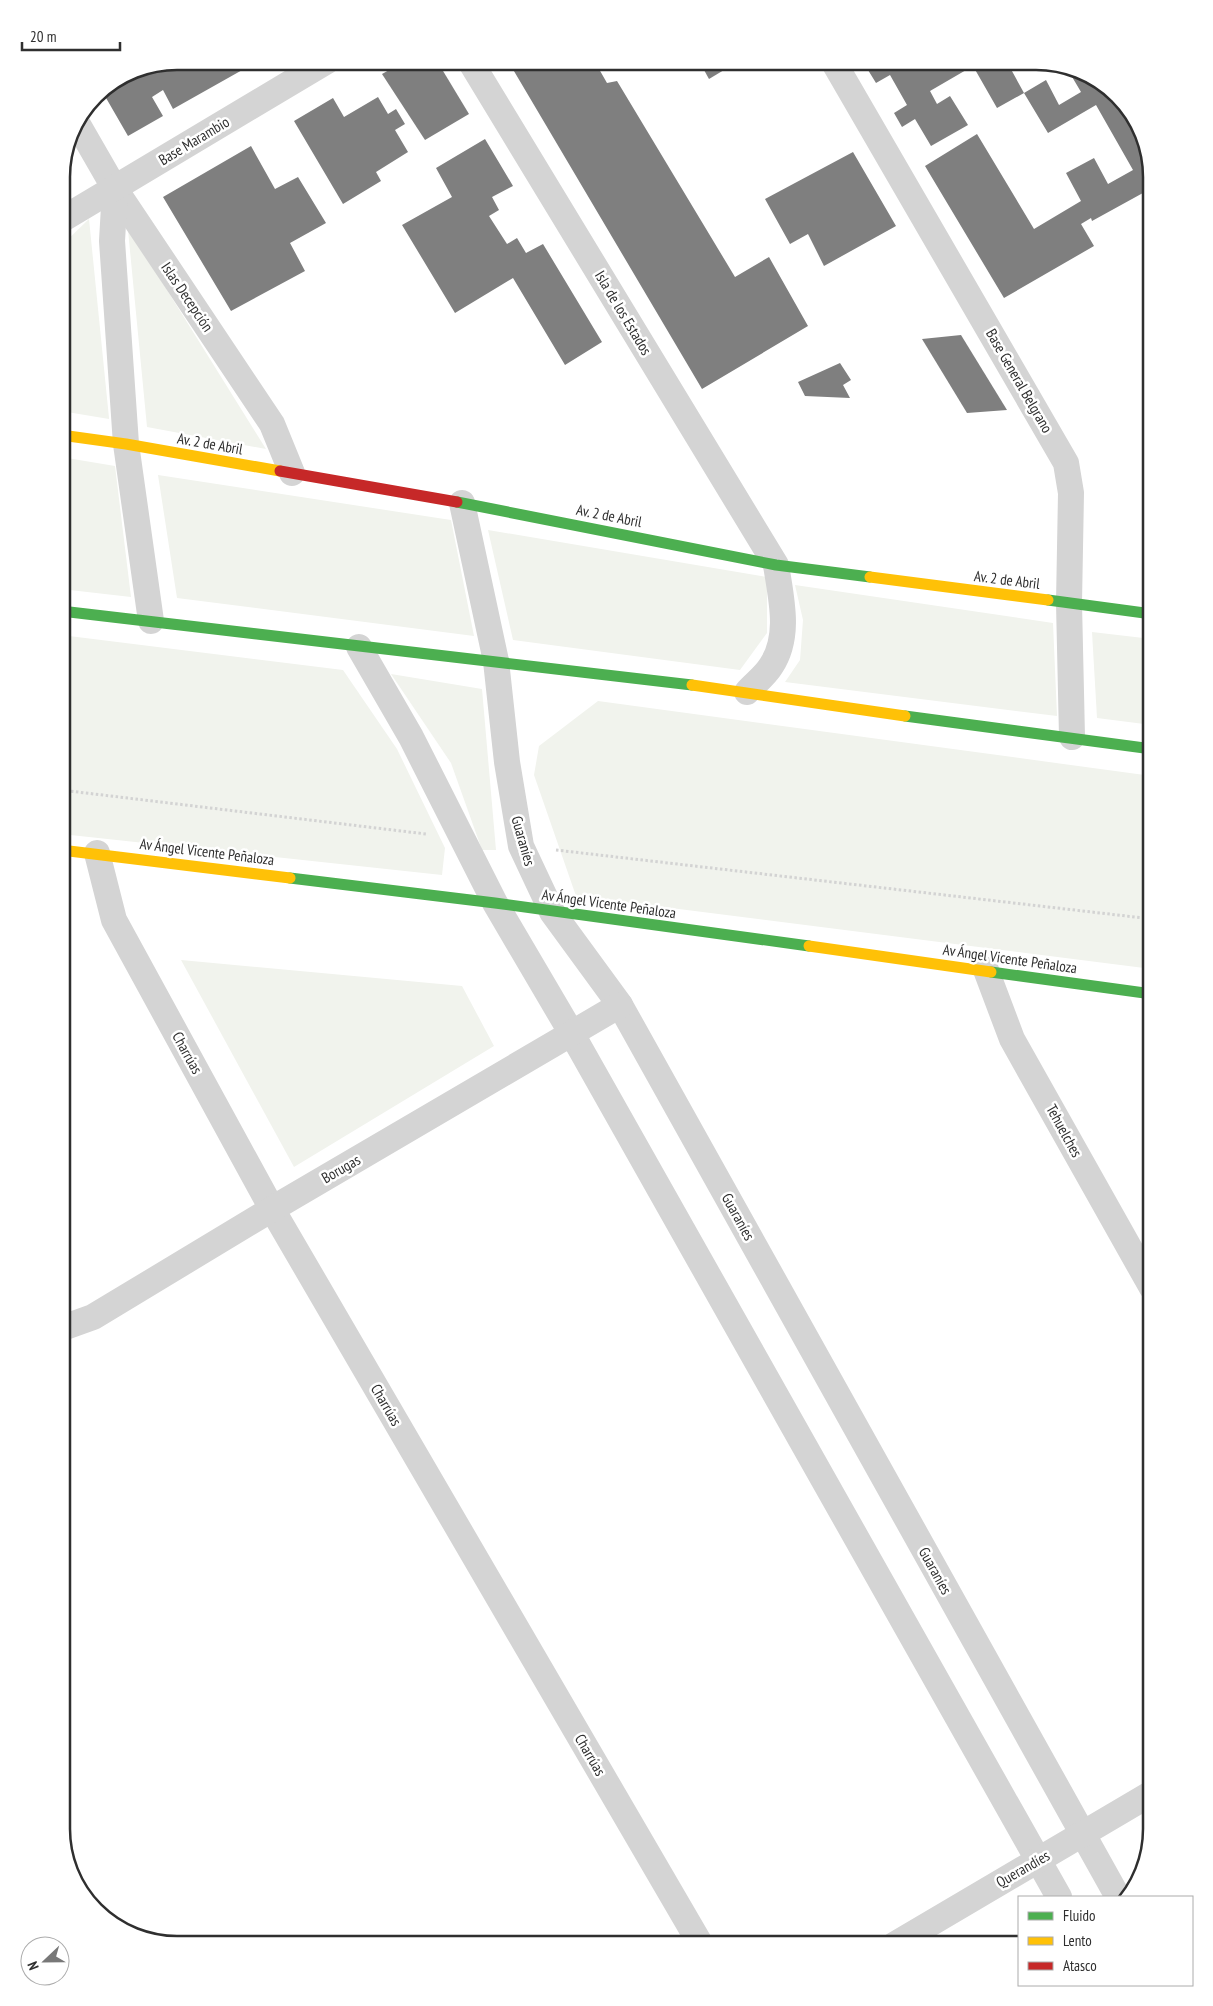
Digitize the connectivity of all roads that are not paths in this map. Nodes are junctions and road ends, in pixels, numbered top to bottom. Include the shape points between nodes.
1 (312, 70) edge
2 (475, 70) edge
3 (838, 70) edge
4 (81, 130) edge
5 (115, 189) junction
6 (70, 215) edge
7 (70, 436) edge
8 (126, 444) junction
9 (292, 473) junction
10 (462, 503) junction
11 (776, 565) junction
12 (1069, 603) junction
13 (70, 612) edge
14 (1143, 613) edge
15 (151, 621) junction
16 (359, 647) junction
17 (496, 661) junction
18 (747, 692) junction
19 (1072, 737) junction
20 (1143, 748) edge
21 (70, 851) edge
22 (97, 854) junction
23 (495, 903) junction
24 (552, 912) junction
25 (986, 970) junction
26 (1143, 993) edge
27 (620, 1005) junction
28 (572, 1034) junction
29 (272, 1209) junction
30 (1143, 1272) edge
31 (70, 1325) edge
32 (1143, 1797) edge
33 (1083, 1834) junction
34 (1038, 1860) junction
35 (1058, 1896) edge
36 (1117, 1896) edge
37 (696, 1936) edge
38 (909, 1936) edge

1 - 5 street, Base Marambio
2 - 11 street, Isla de los Estados
3 - 12 street, Base General Belgrano via 1066,463 1071,493
4 - 5 street, Islas Decepción
5 - 6 street, Base Marambio
5 - 8 street via 112,240
5 - 9 street, Islas Decepción via 272,424
7 - 8 main road, Av. 2 de Abril
8 - 9 main road, Av. 2 de Abril
8 - 15 street
9 - 10 main road, Av. 2 de Abril
10 - 11 main road, Av. 2 de Abril
10 - 17 street, Guaraníes
11 - 12 main road, Av. 2 de Abril
11 - 18 street via 783,613 781,647 770,667
12 - 14 main road, Av. 2 de Abril
12 - 19 street, Base General Belgrano
13 - 15 main road
15 - 16 main road
16 - 17 main road
16 - 23 street via 411,737
17 - 18 main road
17 - 24 street, Guaraníes via 507,762 521,846
18 - 19 main road via 979,727
19 - 20 main road
21 - 22 main road, Av Ángel Vicente Peñaloza
22 - 23 main road, Av Ángel Vicente Peñaloza
22 - 29 street, Charrúas via 114,920
23 - 24 main road, Av Ángel Vicente Peñaloza
23 - 28 street
24 - 25 main road, Av Ángel Vicente Peñaloza
24 - 27 street, Guaraníes
25 - 26 main road, Av Ángel Vicente Peñaloza
25 - 30 street, Tehuelches via 1012,1039
27 - 28 street, Borugas
27 - 33 street, Guaraníes
28 - 29 street, Borugas
28 - 34 street
29 - 31 street, Borugas via 93,1317
29 - 37 street, Charrúas
32 - 33 street, Querandíes
33 - 34 street, Querandíes
33 - 36 street, Guaraníes
34 - 35 street
34 - 38 street, Querandíes

